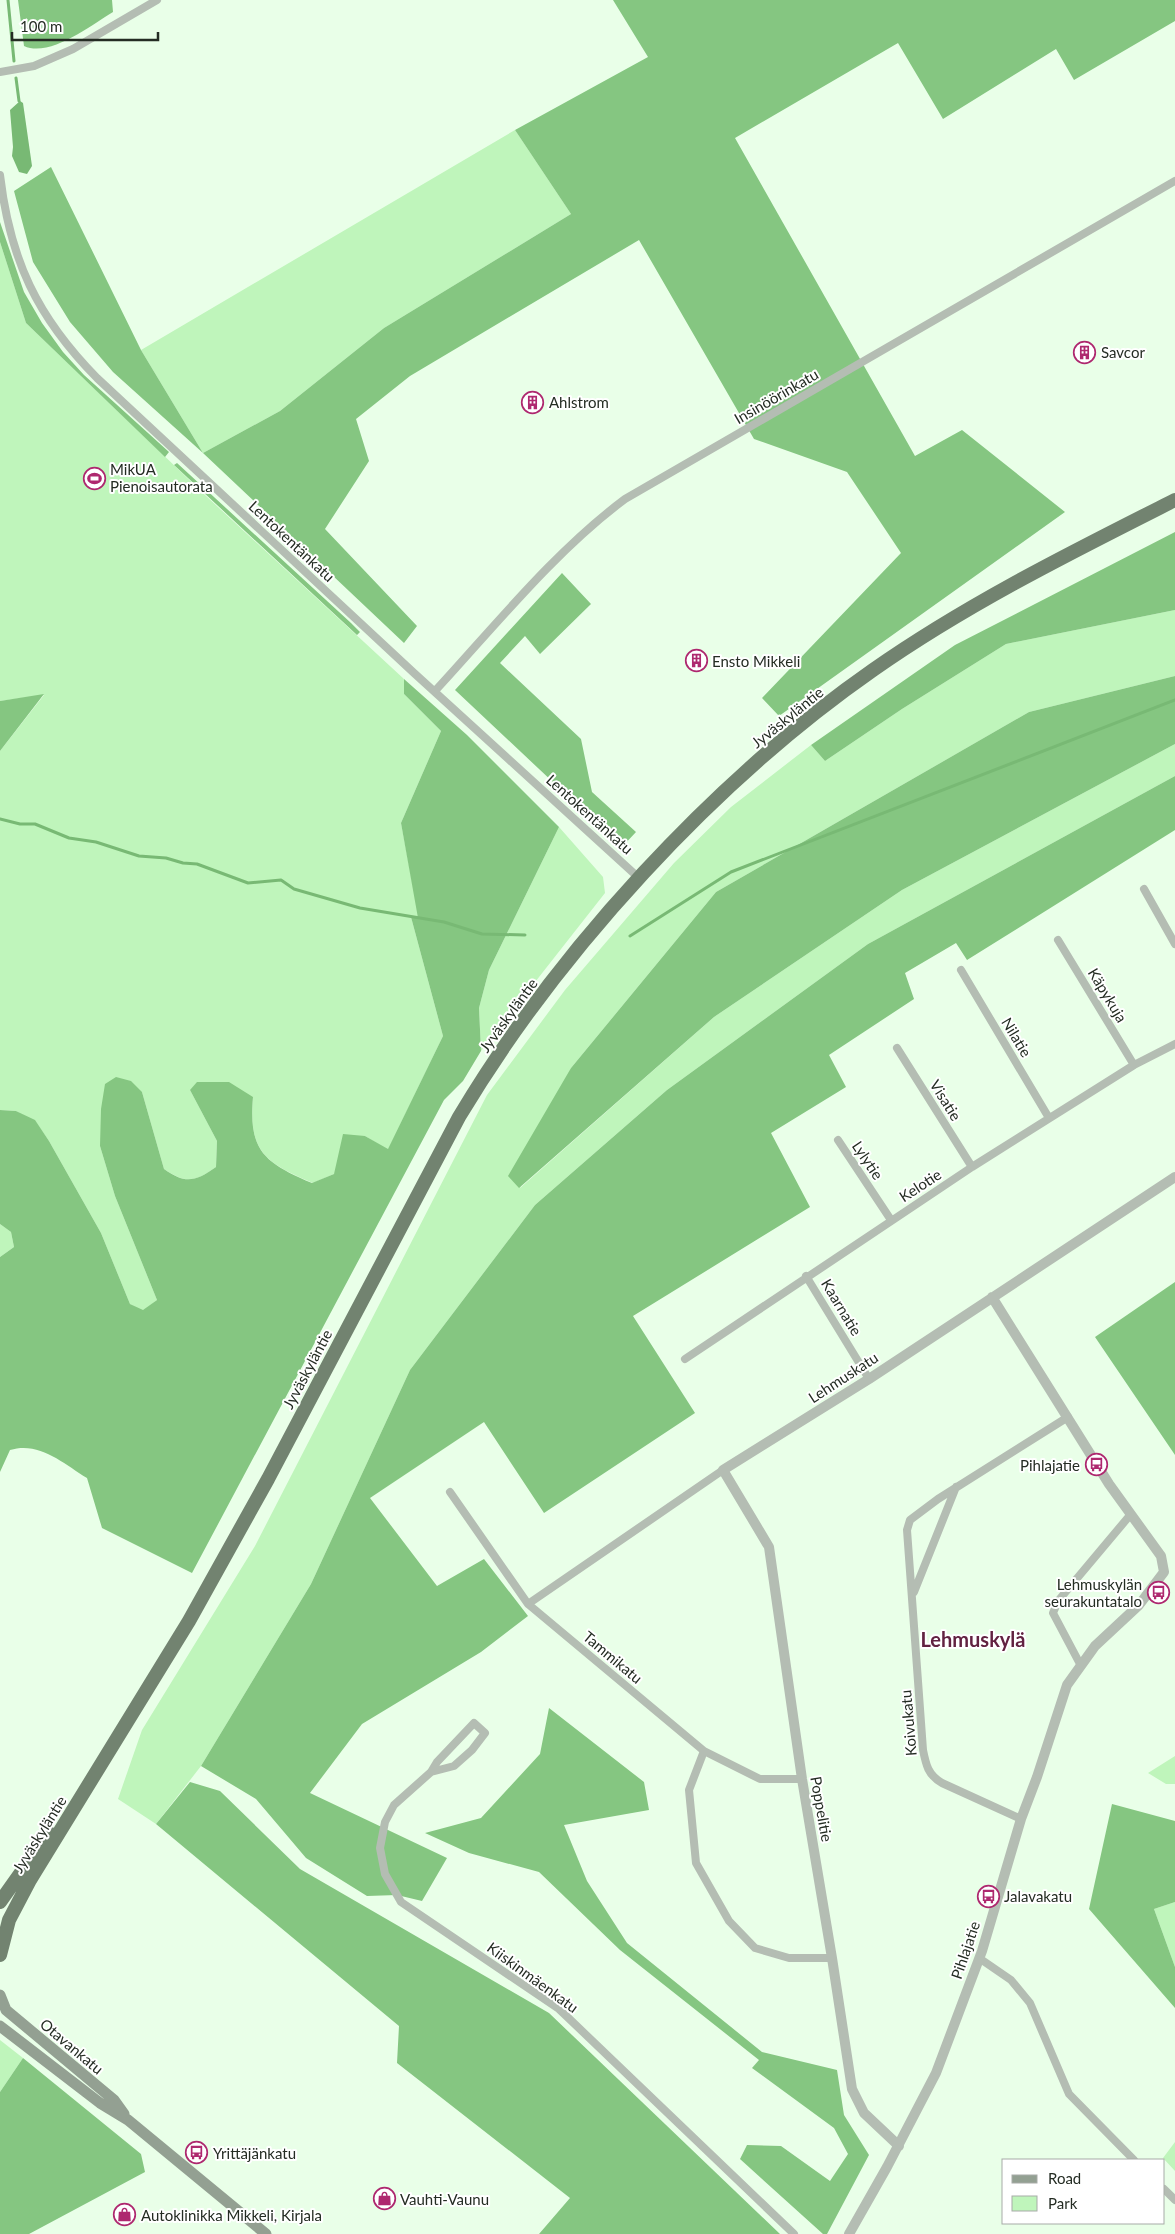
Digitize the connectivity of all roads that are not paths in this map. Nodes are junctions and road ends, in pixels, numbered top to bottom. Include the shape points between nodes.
1 (157, 0) edge
2 (0, 72) edge
3 (0, 175) edge
4 (1175, 181) edge
5 (1175, 500) edge
6 (435, 691) junction
7 (639, 878) junction
8 (1144, 889) dead end
9 (1058, 940) dead end
10 (1175, 944) edge
11 (962, 970) dead end
12 (1175, 1044) edge
13 (896, 1048) dead end
14 (1134, 1065) junction
15 (1049, 1118) junction
16 (838, 1140) dead end
17 (972, 1167) junction
18 (1175, 1177) edge
19 (891, 1220) junction
20 (806, 1276) junction
21 (992, 1297) junction
22 (685, 1358) dead end
23 (869, 1379) junction
24 (1068, 1417) junction
25 (723, 1470) junction
26 (956, 1487) junction
27 (450, 1492) dead end
28 (1131, 1514) junction
29 (913, 1595) junction
30 (528, 1604) junction
31 (1080, 1664) junction
32 (704, 1751) junction
33 (102, 1762) junction
34 (431, 1772) junction
35 (802, 1779) junction
36 (1021, 1820) junction
37 (0, 1902) edge
38 (0, 1955) edge
39 (832, 1958) junction
40 (979, 1958) junction
41 (0, 1995) edge
42 (0, 2026) edge
43 (128, 2120) junction
44 (899, 2146) junction
45 (1133, 2159) edge
46 (1165, 2190) edge
47 (1175, 2200) edge
48 (264, 2234) edge
49 (794, 2234) edge
50 (849, 2234) edge

1 - 2 street via 73,50 34,66
3 - 6 street, Lentokentänkatu via 11,240 27,282 48,320 71,350 216,490
4 - 6 street, Insinöörinkatu via 625,499 598,519
5 - 7 highway, Jyväskyläntie via 1022,579 873,670 761,759
6 - 7 street, Lentokentänkatu
7 - 33 highway, Jyväskyläntie via 556,976 478,1085 190,1621
8 - 10 street
9 - 14 street, Käpykuja
11 - 15 street, Nilatie
12 - 14 street, Kelotie
13 - 17 street, Visatie
14 - 15 street, Kelotie
15 - 17 street, Kelotie
16 - 19 street, Lylytie
17 - 19 street, Kelotie
18 - 21 street, Lehmuskatu
19 - 20 street, Kelotie
20 - 22 street, Kelotie
20 - 23 street, Kaarnatie
21 - 23 street, Lehmuskatu
21 - 24 street, Pihlajatie
23 - 25 street, Lehmuskatu
24 - 26 street, Koivukatu
24 - 28 street, Pihlajatie
25 - 30 street, Lehmuskatu
25 - 35 street, Poppelitie via 769,1547
26 - 29 street, Koivukatu
26 - 29 street, Koivukatu via 910,1520 907,1530
27 - 30 street, Tammikatu
28 - 31 street via 1058,1601 1053,1613
28 - 31 street, Pihlajatie via 1161,1556 1164,1572 1139,1605
29 - 36 street, Koivukatu via 926,1767 932,1777 942,1783
30 - 32 street, Tammikatu
31 - 36 street, Pihlajatie via 1067,1685
32 - 35 street, Tammikatu via 760,1779
32 - 39 street via 689,1790 696,1863 729,1921 755,1948 789,1958
33 - 37 highway, Jyväskyläntie
33 - 38 highway, Jyväskyläntie via 30,1880 9,1920
34 - 34 street, Kiiskinmäenkatu via 474,1724 485,1732 472,1750 454,1766
34 - 49 street, Kiiskinmäenkatu via 394,1805 385,1822 380,1848 383,1865 401,1902 559,2009
35 - 39 street, Poppelitie
36 - 40 street, Pihlajatie
39 - 44 street, Poppelitie via 852,2089 864,2113
40 - 44 street, Pihlajatie via 936,2073
40 - 45 street via 1011,1980 1030,2003 1069,2094
41 - 43 main road, Otavankatu via 6,2010 114,2100
42 - 43 main road, Otavankatu via 100,2103
43 - 48 main road, Otavankatu
44 - 50 street, Pihlajatie
46 - 47 street

